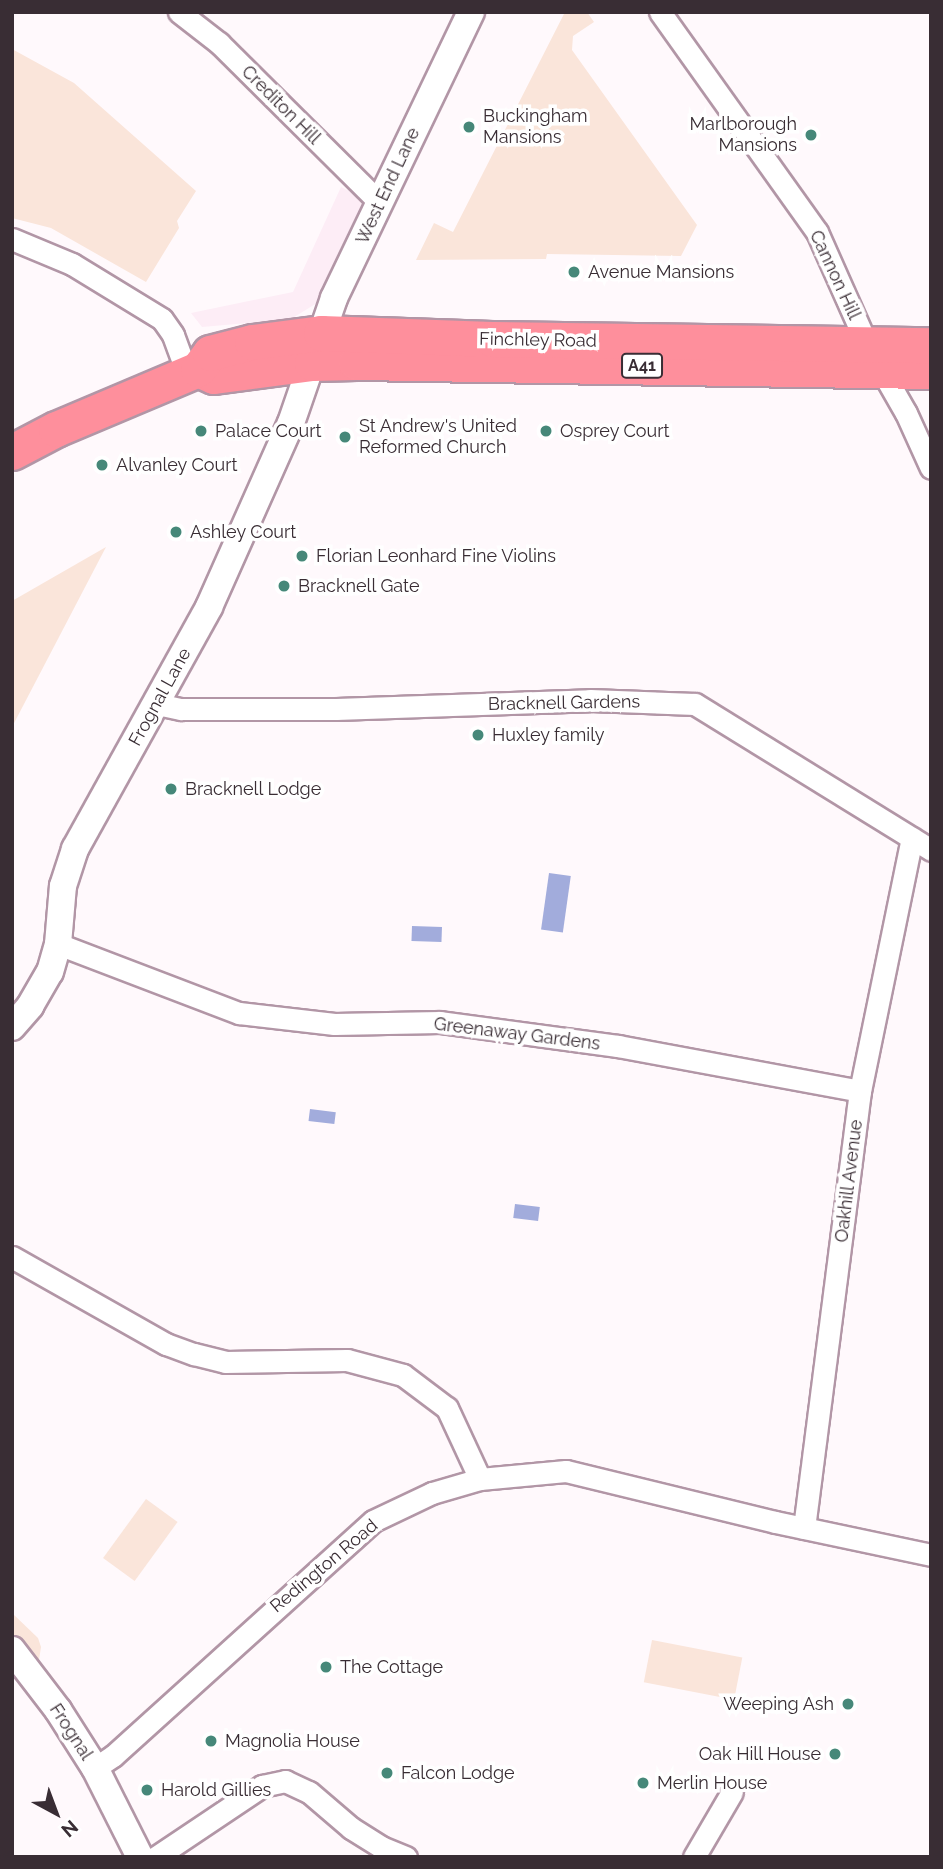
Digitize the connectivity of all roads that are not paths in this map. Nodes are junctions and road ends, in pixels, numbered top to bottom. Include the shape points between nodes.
1 (178, 12) edge
2 (471, 12) edge
3 (660, 12) edge
4 (380, 203) junction
5 (12, 239) edge
6 (931, 345) edge
7 (316, 348) junction
8 (875, 358) junction
9 (192, 371) junction
10 (931, 371) edge
11 (12, 452) edge
12 (931, 468) edge
13 (157, 704) junction
14 (912, 838) junction
15 (931, 850) edge
16 (58, 944) junction
17 (12, 1027) edge
18 (860, 1091) junction
19 (12, 1257) edge
20 (480, 1479) junction
21 (804, 1528) junction
22 (931, 1555) edge
23 (12, 1650) edge
24 (95, 1768) junction
25 (732, 1792) dead end
26 (140, 1857) edge
27 (156, 1857) edge
28 (406, 1857) edge
29 (694, 1857) edge

1 - 4 street, Crediton Hill via 219,43
2 - 4 street, West End Lane
3 - 8 street, Cannon Hill via 817,232
4 - 7 street, West End Lane
5 - 9 street via 72,264 162,319
6 - 8 highway, Finchley Road / A41
7 - 8 highway, Finchley Road / A41
7 - 9 highway, Finchley Road / A41 via 252,342 210,353
7 - 13 street, Frognal Lane via 291,423 209,607
8 - 10 highway, Finchley Road / A41
8 - 12 street, Cannon Hill
9 - 11 highway, Finchley Road / A41
13 - 14 street, Bracknell Gardens via 181,709 336,709 590,700 695,704
13 - 16 street, Frognal Lane via 75,849 63,886
14 - 15 street, Bracknell Gardens
14 - 18 street, Oakhill Avenue
16 - 17 street, Frognal Lane via 50,972
16 - 18 street, Greenaway Gardens via 239,1013 334,1024 440,1022 618,1046
18 - 21 street, Oakhill Avenue
19 - 20 street via 166,1344 194,1354 225,1362 347,1360 403,1375 447,1408
20 - 21 street, Redington Road via 566,1471
20 - 24 street, Redington Road via 432,1493 373,1521
21 - 22 street, Redington Road
23 - 24 street, Frognal
24 - 26 street, Frognal
25 - 29 street
27 - 28 street via 262,1786 285,1781 309,1792 381,1847

